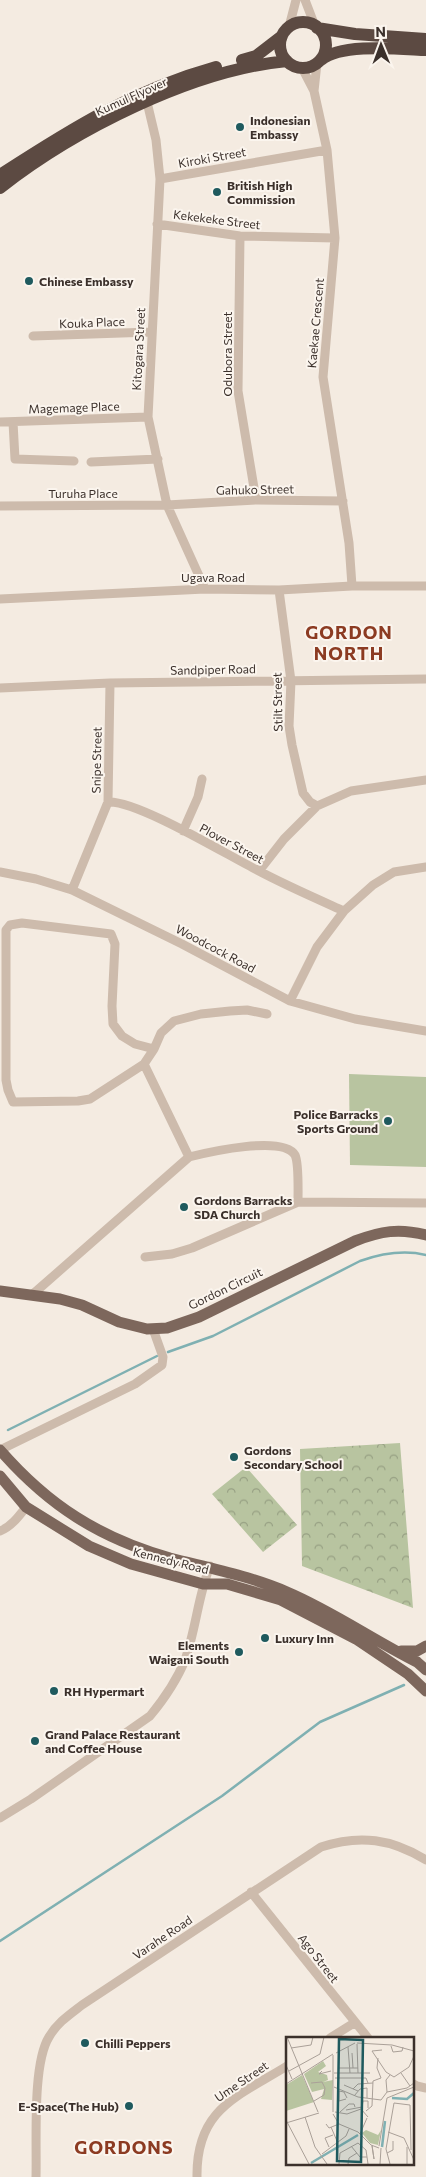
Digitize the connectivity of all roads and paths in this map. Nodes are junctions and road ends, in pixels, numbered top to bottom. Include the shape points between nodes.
1 (296, 0) edge
2 (305, 0) edge
3 (316, 27) junction
4 (286, 32) junction
5 (426, 39) edge
6 (426, 50) edge
7 (287, 61) junction
8 (318, 62) junction
9 (302, 68) junction
10 (314, 91) junction
11 (147, 102) junction
12 (327, 150) junction
13 (0, 175) edge
14 (160, 179) junction
15 (0, 188) edge
16 (157, 224) junction
17 (240, 236) junction
18 (335, 238) junction
19 (151, 332) junction
20 (34, 336) dead end
21 (148, 417) junction
22 (0, 422) edge
23 (13, 422) junction
24 (158, 458) junction
25 (74, 461) dead end
26 (91, 462) dead end
27 (256, 500) junction
28 (343, 501) junction
29 (167, 505) junction
30 (0, 506) edge
31 (352, 586) junction
32 (426, 586) edge
33 (205, 589) junction
34 (279, 590) junction
35 (0, 599) edge
36 (426, 679) edge
37 (291, 681) junction
38 (110, 683) junction
39 (0, 688) edge
40 (202, 779) dead end
41 (426, 780) edge
42 (108, 802) junction
43 (316, 806) junction
44 (183, 831) junction
45 (426, 867) edge
46 (259, 871) junction
47 (0, 872) edge
48 (72, 890) junction
49 (344, 911) junction
50 (290, 1001) junction
51 (267, 1014) dead end
52 (426, 1031) edge
53 (154, 1049) junction
54 (144, 1064) junction
55 (189, 1157) junction
56 (298, 1202) junction
57 (426, 1203) edge
58 (426, 1235) edge
59 (145, 1257) dead end
60 (0, 1291) edge
61 (33, 1294) junction
62 (0, 1300) edge
63 (153, 1329) junction
64 (0, 1450) edge
65 (0, 1476) edge
66 (26, 1507) junction
67 (0, 1531) edge
68 (210, 1566) junction
69 (203, 1584) junction
70 (383, 1645) junction
71 (426, 1646) edge
72 (426, 1652) edge
73 (422, 1666) edge
74 (408, 1674) junction
75 (426, 1691) edge
76 (0, 1818) edge
77 (426, 1860) edge
78 (251, 1892) junction
79 (354, 2023) junction
80 (332, 2037) edge
81 (367, 2037) edge
82 (286, 2067) edge
83 (414, 2084) edge
84 (426, 2088) edge
85 (36, 2177) edge
86 (197, 2177) edge

1 - 4 street
2 - 3 street
3 - 4 highway via 302,23
3 - 5 highway via 355,34
3 - 8 highway via 324,36 326,46
4 - 7 highway via 280,50
4 - 13 highway, Kumul Flyover via 256,56 181,76 129,98 72,128
6 - 8 highway via 353,50 332,53
7 - 9 highway
7 - 11 highway, Kumul Flyover via 219,73
8 - 9 highway
8 - 10 street, Kaekae Crescent
9 - 10 street, Kaekae Crescent
10 - 12 street, Kaekae Crescent
11 - 14 street, Kitogara Street via 156,140
11 - 15 highway, Kumul Flyover via 86,131
12 - 14 street, Kiroki Street
12 - 18 street, Kaekae Crescent
14 - 16 street, Kitogara Street
16 - 17 street, Kekekeke Street
16 - 19 street, Kitogara Street
17 - 18 street, Kekekeke Street
17 - 27 street, Odubora Street via 238,391
18 - 28 street, Kaekae Crescent via 323,377
19 - 20 street, Kouka Place
19 - 21 street, Kitogara Street
21 - 23 street, Magemage Place
21 - 24 street, Kitogara Street
22 - 23 street, Magemage Place
23 - 25 street via 15,459
24 - 26 street
24 - 29 street, Kitogara Street
27 - 28 street, Gahuko Street
27 - 29 street, Gahuko Street
28 - 31 street, Kaekae Crescent
29 - 30 street, Turuha Place
29 - 33 street, Kitogara Street
31 - 32 street, Ugava Road
31 - 34 street, Ugava Road
33 - 34 street, Ugava Road
33 - 35 street, Ugava Road
34 - 37 street, Stilt Street
36 - 37 street, Sandpiper Road
37 - 38 street, Sandpiper Road
37 - 43 street, Stilt Street via 289,726 296,768 303,793
38 - 39 street, Sandpiper Road
38 - 42 street, Snipe Street
40 - 44 street
41 - 43 street via 351,791
42 - 44 street, Plover Street via 123,803
42 - 48 street, Snipe Street
43 - 46 street
44 - 46 street, Plover Street
45 - 49 street via 394,872 373,885
46 - 49 street, Plover Street
47 - 48 street, Woodcock Road
48 - 50 street, Woodcock Road
49 - 50 street via 317,947
50 - 52 street, Woodcock Road via 356,1019
51 - 53 street via 230,1011 174,1021 161,1033
53 - 54 street
53 - 54 street via 135,1044 122,1036 113,1024 115,944 110,934 22,923 10,925 6,930 6,1080 13,1102 90,1099
54 - 55 street
55 - 56 street via 260,1146 289,1149 296,1156
55 - 61 street
56 - 57 street
56 - 59 street via 192,1248
58 - 63 main road, Gordon Circuit via 408,1231 378,1232 323,1255 199,1317 167,1328
60 - 61 main road, Gordon Circuit
61 - 62 main road, Gordon Circuit via 22,1300
61 - 63 main road, Gordon Circuit via 73,1302 119,1322
63 - 64 street via 162,1365 134,1384
64 - 68 main road, Kennedy Road via 44,1495 86,1524 139,1548
65 - 66 main road, Kennedy Road
66 - 67 street via 16,1520
66 - 69 main road, Kennedy Road via 112,1558
68 - 69 street
68 - 70 main road, Kennedy Road via 288,1592
69 - 74 main road, Kennedy Road via 227,1584 281,1600 356,1639
69 - 76 street via 185,1661 150,1716
70 - 71 main road via 409,1652
70 - 73 main road, Kennedy Road
72 - 73 main road
73 - 74 main road
74 - 75 main road, Kennedy Road
77 - 78 street, Varahe Road via 414,1852 380,1841 349,1840 321,1847
78 - 79 street, Ago Street
78 - 85 street, Varahe Road via 57,2025 40,2060
79 - 80 street
79 - 81 street, Ago Street
82 - 86 street, Ume Street via 214,2115 202,2140
83 - 84 street

